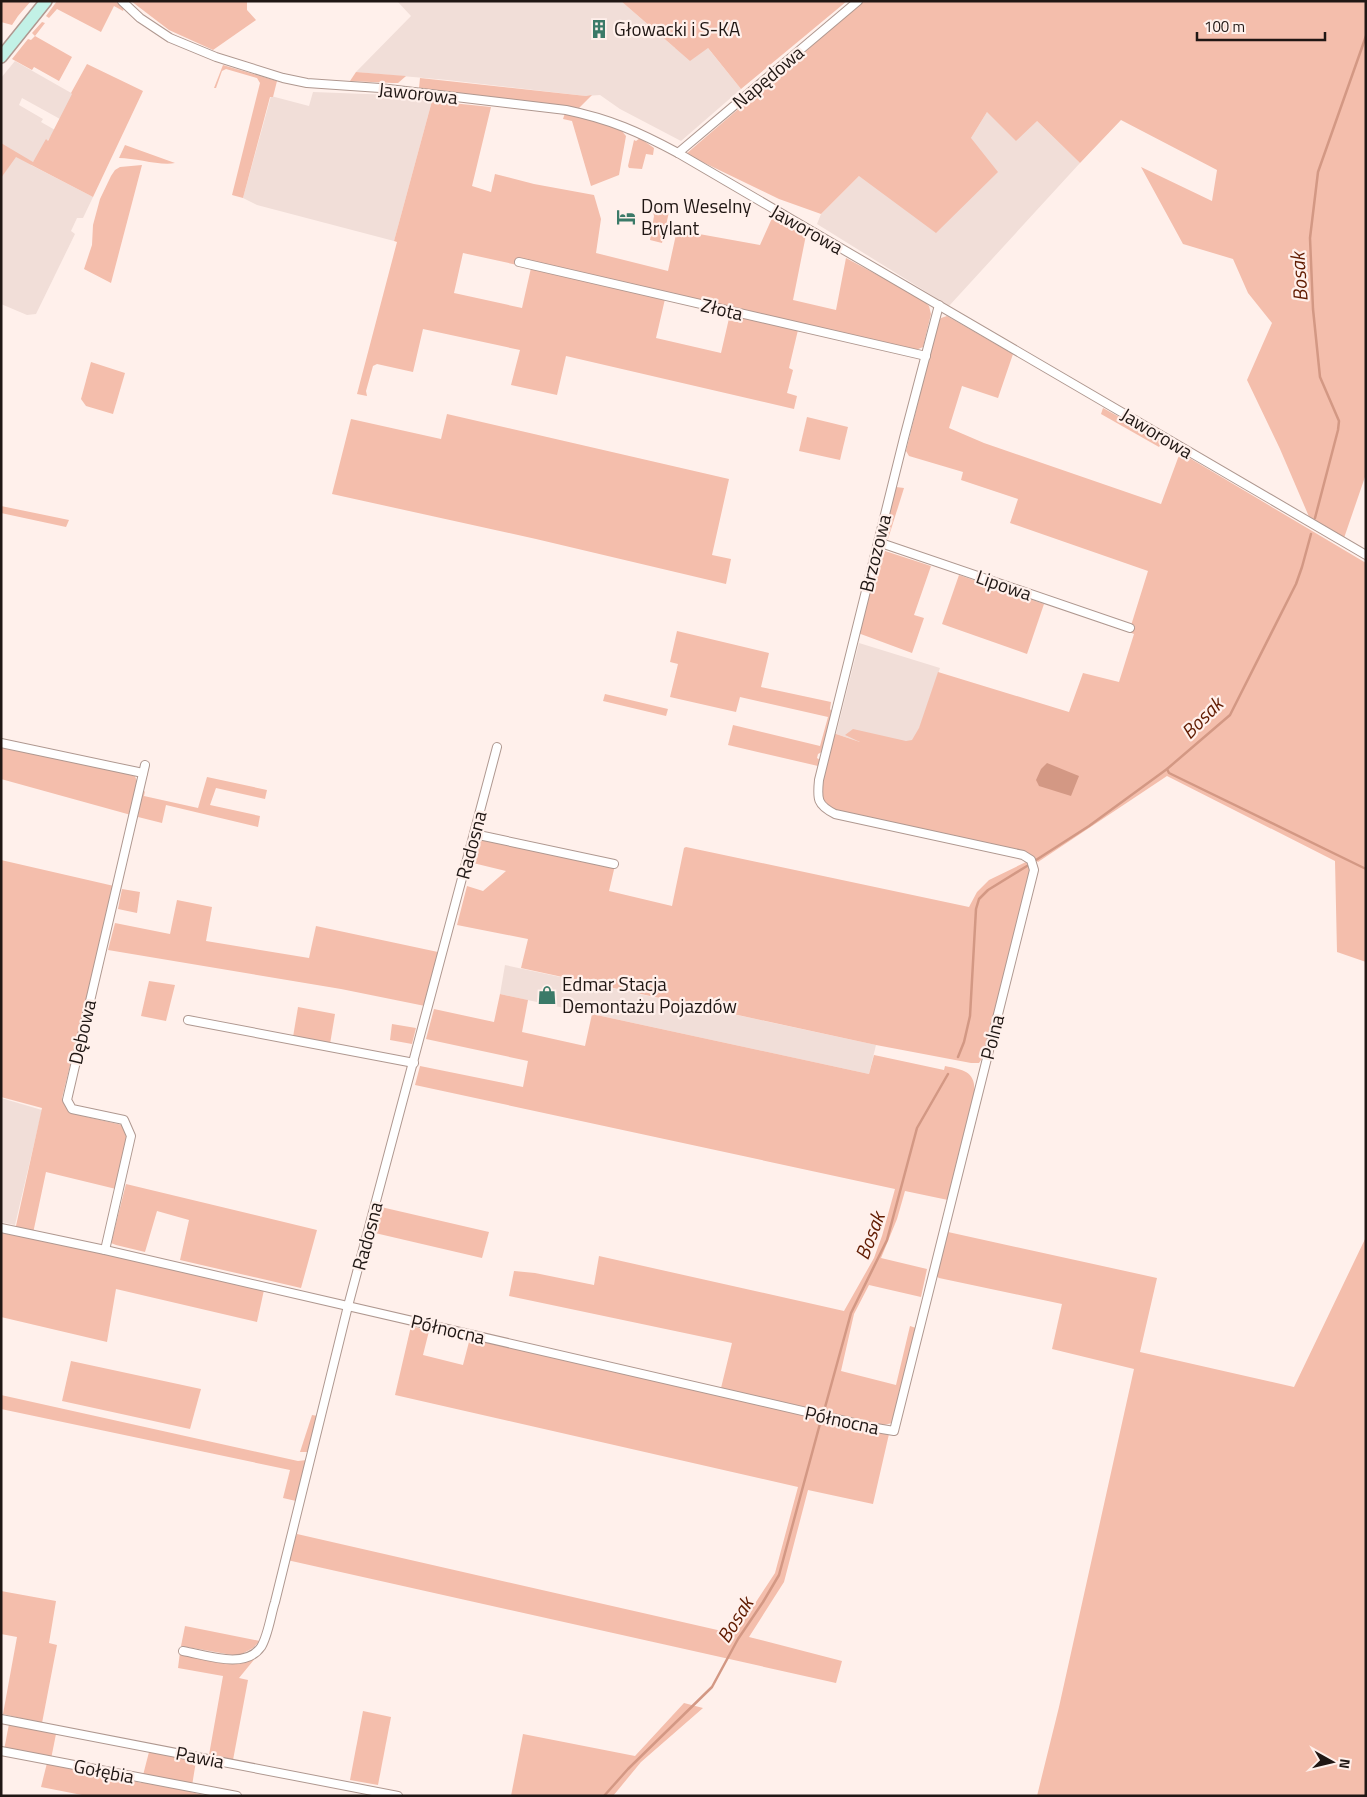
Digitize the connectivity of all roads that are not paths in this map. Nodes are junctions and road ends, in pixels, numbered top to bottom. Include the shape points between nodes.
1 (46, 1) edge
2 (122, 1) edge
3 (858, 1) edge
4 (1, 57) edge
5 (678, 154) junction
6 (519, 262) dead end
7 (939, 305) junction
8 (926, 356) junction
9 (878, 542) junction
10 (1366, 555) edge
11 (1130, 628) dead end
12 (1, 743) edge
13 (497, 746) dead end
14 (145, 765) dead end
15 (143, 773) junction
16 (819, 802) joint
17 (474, 834) junction
18 (614, 864) dead end
19 (188, 1020) dead end
20 (414, 1063) junction
21 (1, 1228) edge
22 (106, 1250) junction
23 (348, 1306) junction
24 (894, 1431) joint
25 (183, 1651) dead end
26 (1, 1719) edge
27 (1, 1751) edge
28 (237, 1796) edge
29 (398, 1796) edge

1 - 4 main road
2 - 5 street, Jaworowa via 170,38 216,57 284,78 566,110 621,125
3 - 5 street, Napędowa
5 - 7 street, Jaworowa
6 - 8 street, Złota
7 - 8 street, Brzozowa
7 - 10 street, Jaworowa
8 - 9 street, Brzozowa
9 - 11 street, Lipowa
9 - 16 street, Brzozowa via 819,780
12 - 15 street
13 - 17 street, Radosna
14 - 15 street, Dębowa
15 - 22 street, Dębowa via 67,1100 72,1109 124,1120 131,1136
16 - 24 street, Polna via 835,814 1023,855 1031,860 1034,870
17 - 18 street
17 - 20 street, Radosna
19 - 20 street
20 - 23 street, Radosna
21 - 22 street, Północna
22 - 23 street, Północna
23 - 24 street, Północna
23 - 25 street, Radosna via 262,1646 249,1657 239,1660
26 - 29 street, Pawia
27 - 28 street, Gołębia

